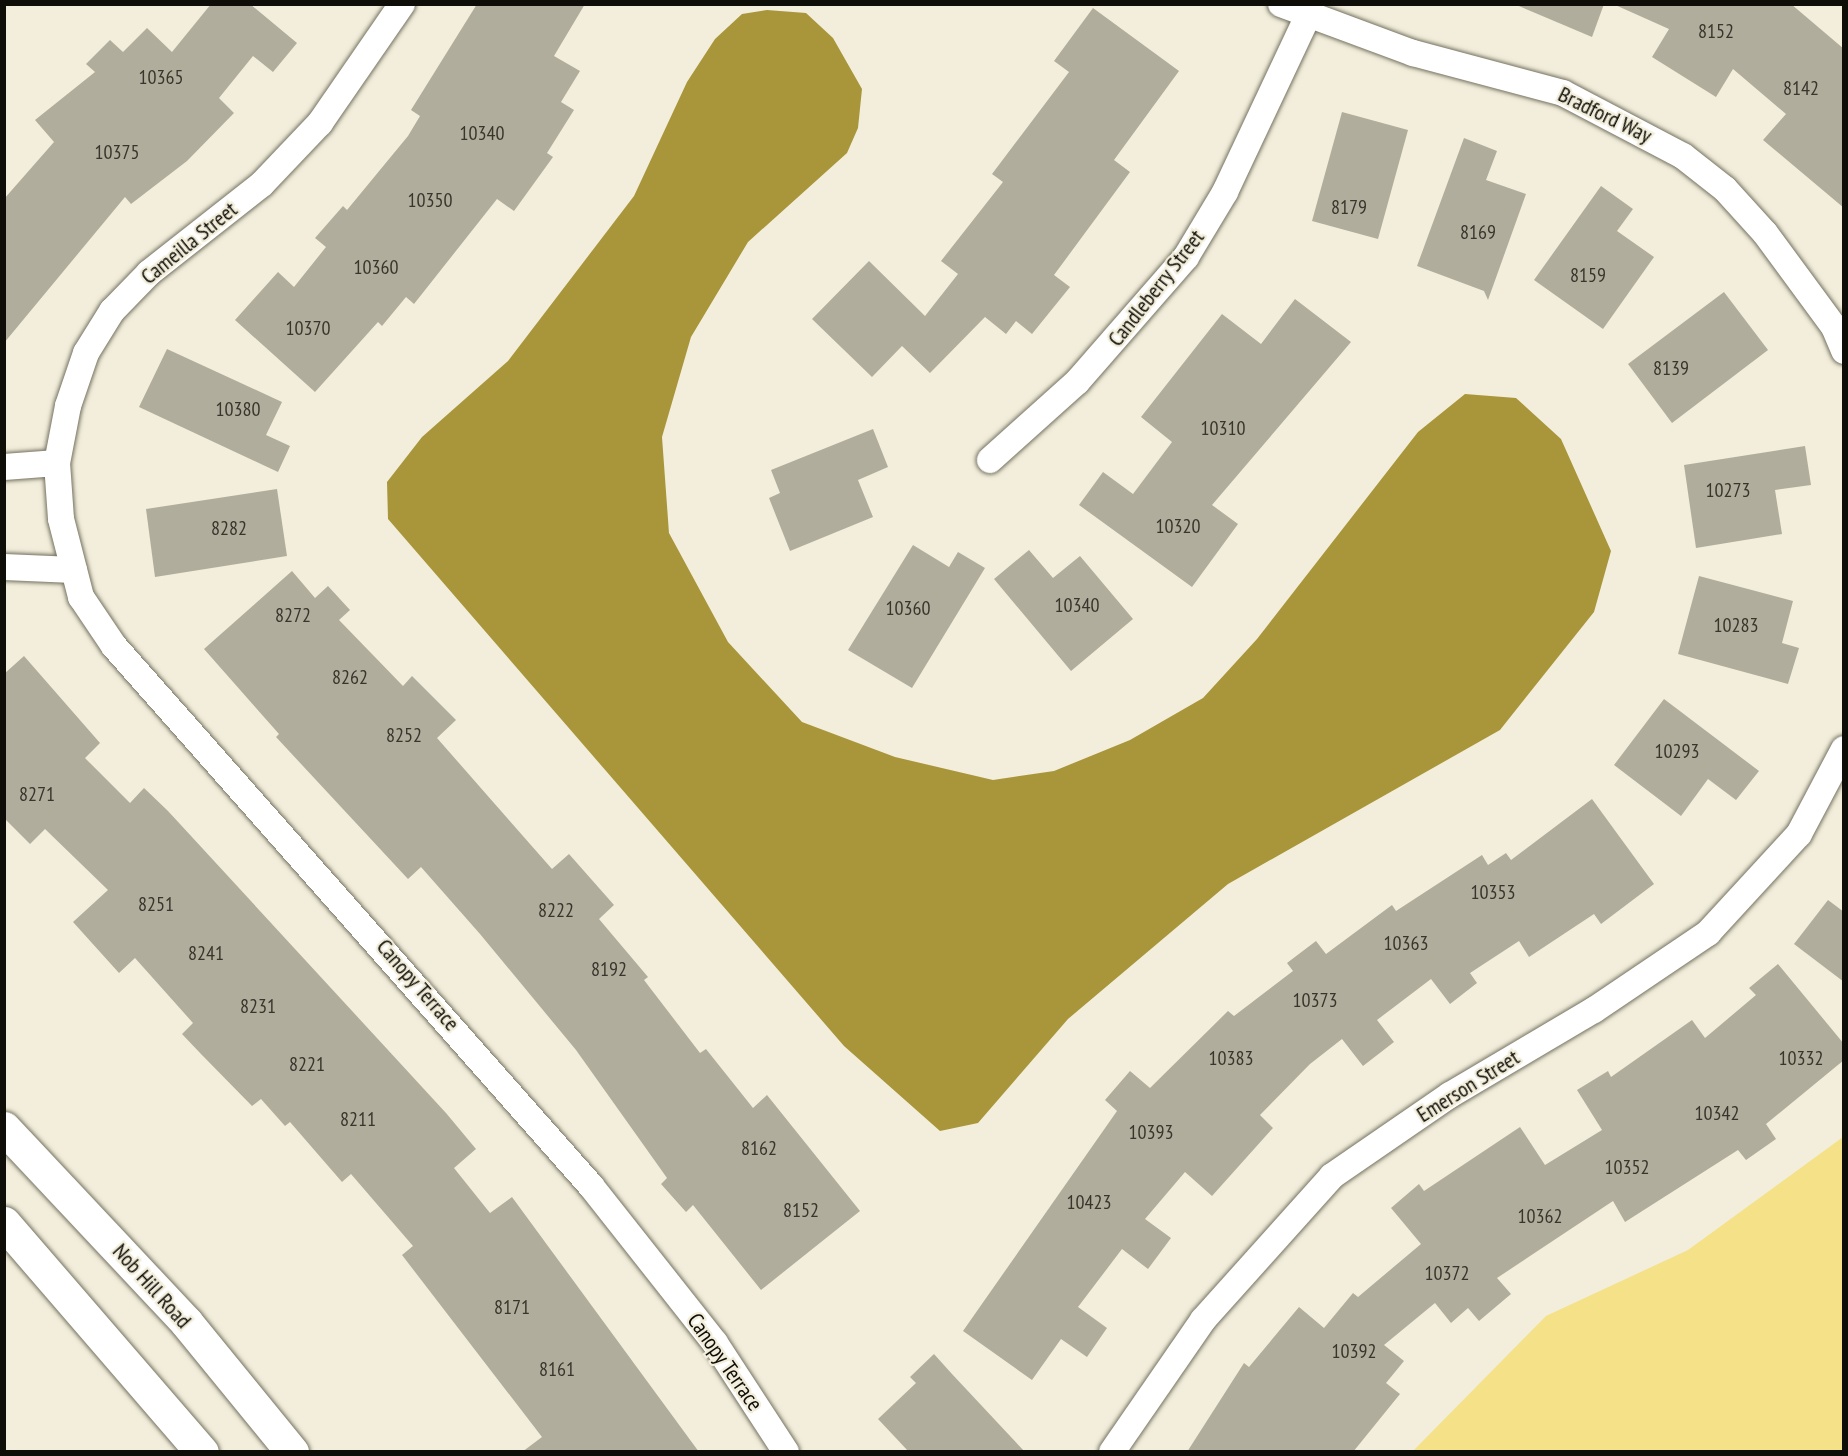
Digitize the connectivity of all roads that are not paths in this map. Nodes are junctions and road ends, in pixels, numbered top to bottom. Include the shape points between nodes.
1 (402, 4) edge
2 (1281, 4) edge
3 (1307, 18) junction
4 (1844, 351) edge
5 (990, 460) dead end
6 (57, 463) junction
7 (4, 467) edge
8 (61, 519) joint
9 (4, 567) edge
10 (74, 570) junction
11 (1844, 749) edge
12 (4, 1128) edge
13 (4, 1223) edge
14 (202, 1452) edge
15 (292, 1452) edge
16 (786, 1452) edge
17 (1112, 1452) edge

1 - 6 street, Cameilla Street via 320,123 262,184 149,273 112,311 86,353 68,406
2 - 3 street, Bradford Way
3 - 4 street, Bradford Way via 1563,93 1683,156 1725,189 1765,233 1834,327
3 - 5 street, Candleberry Street via 1226,192 1186,256 1077,382
6 - 7 street
6 - 8 street, Cameilla Street
8 - 10 street, Canopy Terrace
9 - 10 street
10 - 16 street, Canopy Terrace via 81,597 114,646 591,1186 715,1343
11 - 17 street, Emerson Street via 1799,834 1708,933 1594,1010 1450,1095 1332,1176 1203,1320
12 - 15 main road, Nob Hill Road via 186,1322
13 - 14 main road

